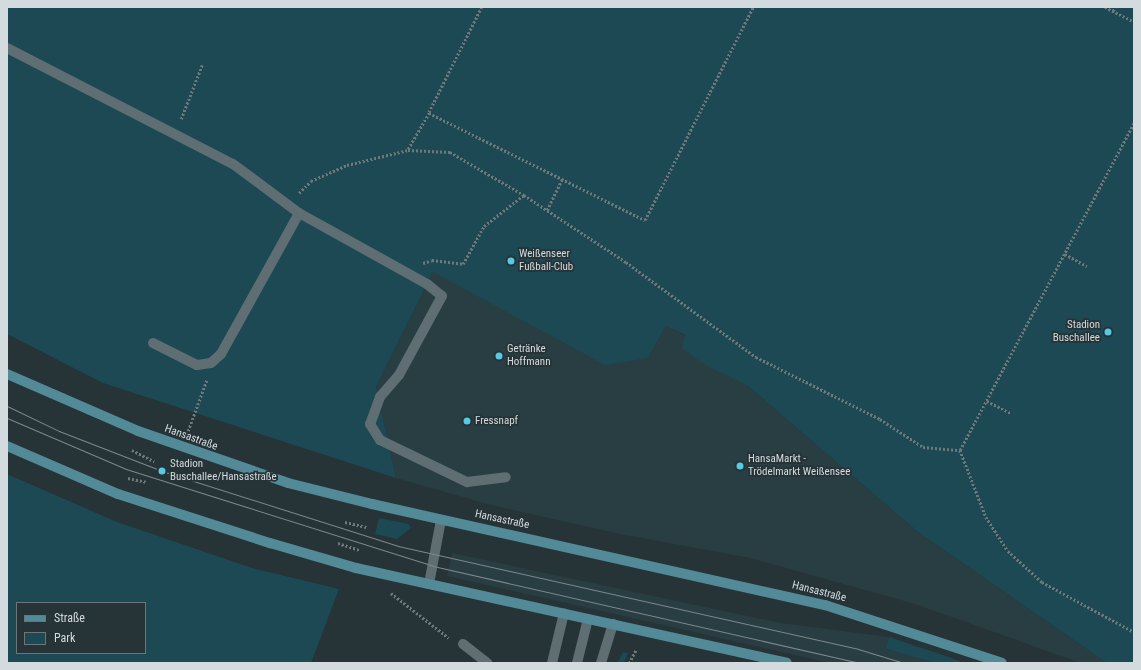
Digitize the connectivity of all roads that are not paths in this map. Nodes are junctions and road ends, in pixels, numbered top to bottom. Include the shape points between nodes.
1 (7, 48) edge
2 (299, 213) junction
3 (153, 343) dead end
4 (7, 374) edge
5 (7, 446) edge
6 (506, 477) dead end
7 (441, 520) junction
8 (429, 584) junction
9 (564, 613) junction
10 (588, 619) junction
11 (613, 624) junction
12 (463, 644) road end
13 (486, 663) edge
14 (552, 663) edge
15 (577, 663) edge
16 (601, 663) edge
17 (787, 663) edge
18 (1002, 663) edge

1 - 2 lane via 233,164
2 - 3 lane via 221,354 211,363 196,365
2 - 6 lane via 402,270 442,296 399,375 380,397 370,424 380,440 467,482
4 - 7 main road, Hansastraße via 97,415 217,460 288,483
5 - 8 main road via 118,494 356,568
7 - 8 lane
7 - 18 main road, Hansastraße via 825,605
8 - 9 main road
9 - 10 main road
9 - 14 lane
10 - 11 main road
10 - 15 lane
11 - 16 lane
11 - 17 main road
12 - 13 lane

